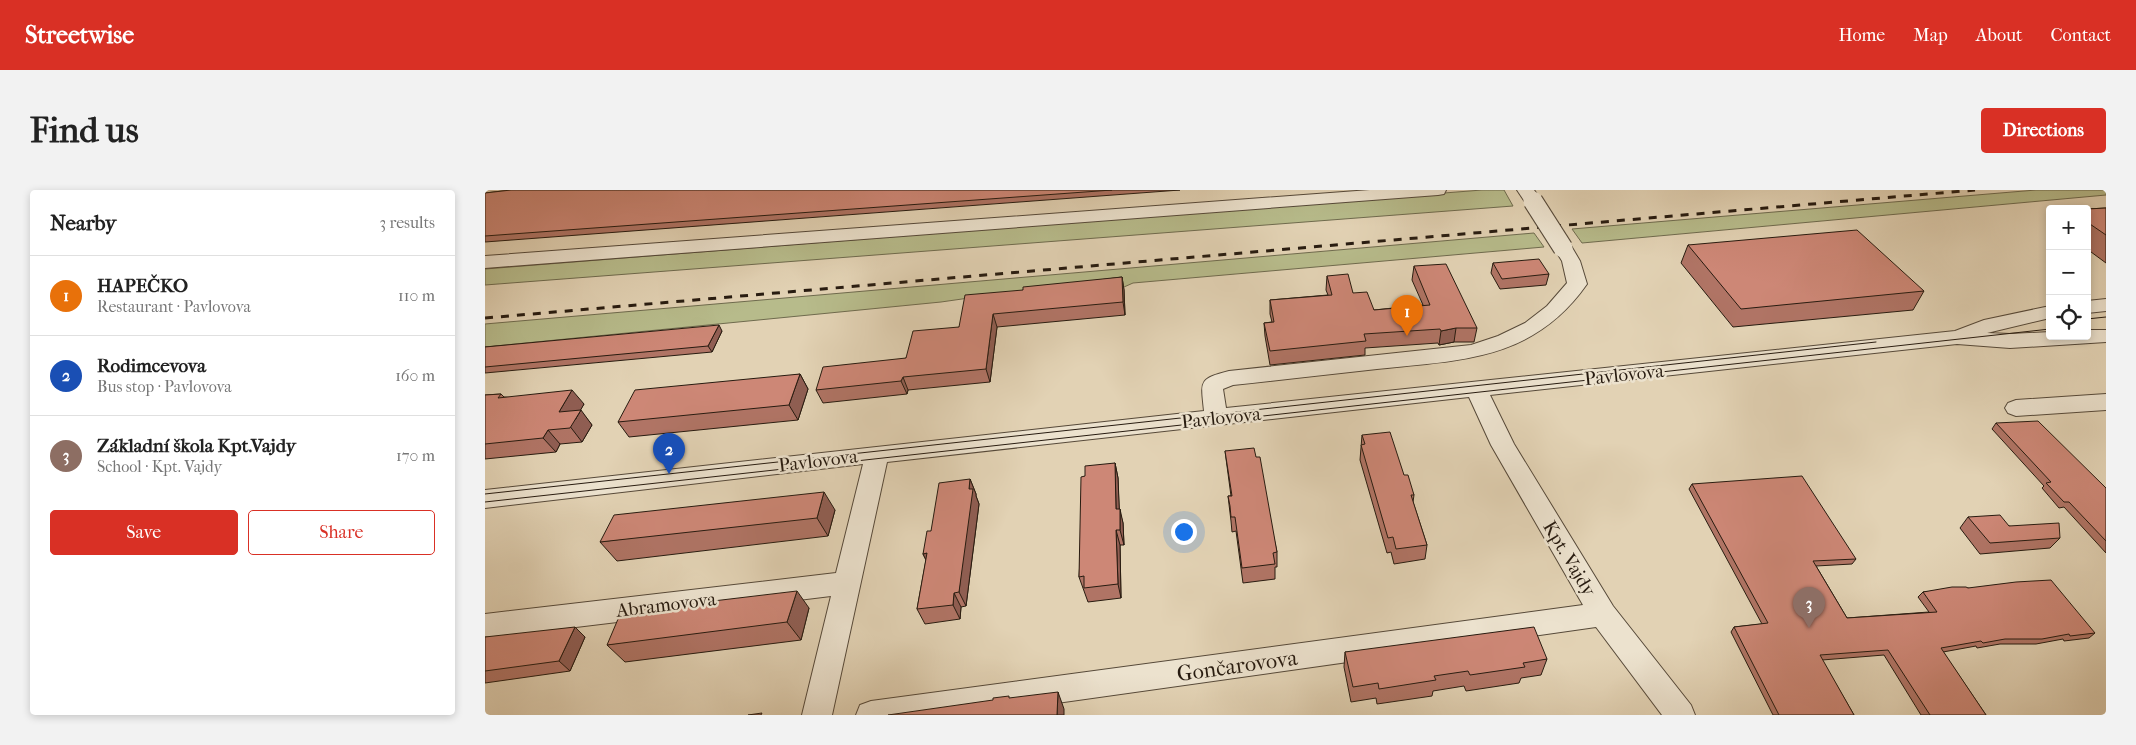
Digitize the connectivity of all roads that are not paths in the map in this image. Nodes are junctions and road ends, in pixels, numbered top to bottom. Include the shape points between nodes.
1 (1438, 190) edge
2 (1529, 196) edge
3 (485, 262) edge
4 (2106, 305) edge
5 (2091, 307) edge
6 (2046, 313) edge
7 (2106, 336) edge
8 (1957, 337) junction
9 (1477, 390) junction
10 (2106, 402) edge
11 (2016, 408) dead end
12 (1216, 418) junction
13 (877, 454) junction
14 (485, 499) edge
15 (848, 583) junction
16 (1603, 614) junction
17 (485, 626) edge
18 (817, 715) edge
19 (871, 715) edge
20 (1680, 715) edge

1 - 3 street
2 - 12 street, bridge via 1571,261 1577,284 1561,305 1539,325 1507,342 1473,352 1229,378 1212,385
4 - 5 street
6 - 8 street, Pavlovova via 1991,324
7 - 8 street, Pavlovova via 2009,341
8 - 9 street, Pavlovova
9 - 12 street, Pavlovova
9 - 16 street, Kpt. Vajdy via 1503,445
10 - 11 street
12 - 13 street, Pavlovova
13 - 14 street, Pavlovova
13 - 15 street
15 - 17 street, Abramovova
15 - 18 street
16 - 19 street, Gončarovova
16 - 20 street, Kpt. Vajdy

